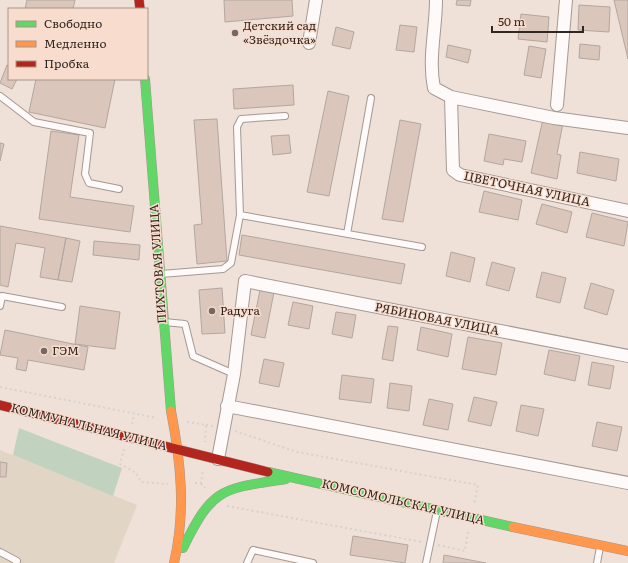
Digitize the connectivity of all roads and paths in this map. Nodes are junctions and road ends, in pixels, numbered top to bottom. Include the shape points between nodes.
1 (316, 0) edge
2 (436, 0) edge
3 (566, 0) edge
4 (309, 43) dead end
5 (145, 80) edge
6 (0, 96) edge
7 (452, 96) junction
8 (371, 98) dead end
9 (558, 106) dead end
10 (285, 116) dead end
11 (628, 128) edge
12 (119, 189) dead end
13 (628, 211) edge
14 (240, 215) junction
15 (347, 234) junction
16 (422, 247) dead end
17 (159, 275) junction
18 (0, 306) edge
19 (62, 307) dead end
20 (162, 322) junction
21 (628, 356) edge
22 (234, 374) junction
23 (0, 387) edge
24 (0, 405) edge
25 (227, 406) junction
26 (134, 414) dead end
27 (206, 425) dead end
28 (223, 428) junction
29 (178, 448) junction
30 (218, 459) junction
31 (294, 478) junction
32 (201, 483) dead end
33 (628, 483) edge
34 (212, 499) junction
35 (437, 511) junction
36 (471, 518) junction
37 (430, 543) junction
38 (600, 545) junction
39 (628, 551) edge
40 (0, 552) edge
41 (16, 563) edge
42 (174, 563) edge
43 (247, 563) edge
44 (312, 563) edge
45 (426, 563) edge
46 (596, 563) edge

1 - 4 street
2 - 7 street via 430,70 434,88
3 - 9 street
5 - 17 main road, ПИХТОВАЯ УЛИЦА
6 - 12 lane via 34,122 90,133 85,174 89,183
7 - 11 street via 554,118
7 - 13 street, ЦВЕТОЧНАЯ УЛИЦА via 453,170 456,172
8 - 15 lane
10 - 14 lane via 241,119 237,127
14 - 15 lane
14 - 17 lane via 231,263 223,268
15 - 16 lane
17 - 20 main road, ПИХТОВАЯ УЛИЦА
18 - 19 lane via 2,296
20 - 22 lane via 186,324 193,356
20 - 29 main road, ПИХТОВАЯ УЛИЦА via 169,403
21 - 22 street, РЯБИНОВАЯ УЛИЦА via 245,281
22 - 25 street
23 - 26 path
24 - 29 main road, КОММУНАЛЬНАЯ УЛИЦА
25 - 28 street
25 - 33 street
27 - 28 path
28 - 30 street
28 - 36 path via 297,452 478,485
29 - 30 main road, КОМСОМОЛЬСКАЯ УЛИЦА
29 - 42 main road, ПИХТОВАЯ УЛИЦА via 183,517
30 - 31 main road, КОМСОМОЛЬСКАЯ УЛИЦА
31 - 34 main road via 238,487
31 - 35 main road, КОМСОМОЛЬСКАЯ УЛИЦА
32 - 34 path
34 - 37 path via 226,506
34 - 42 main road
35 - 36 main road, КОМСОМОЛЬСКАЯ УЛИЦА
35 - 37 lane
36 - 37 path via 465,551
36 - 38 main road, КОМСОМОЛЬСКАЯ УЛИЦА
37 - 45 lane
38 - 39 main road, КОМСОМОЛЬСКАЯ УЛИЦА
38 - 46 lane
40 - 41 lane via 17,560
43 - 44 lane via 253,550

